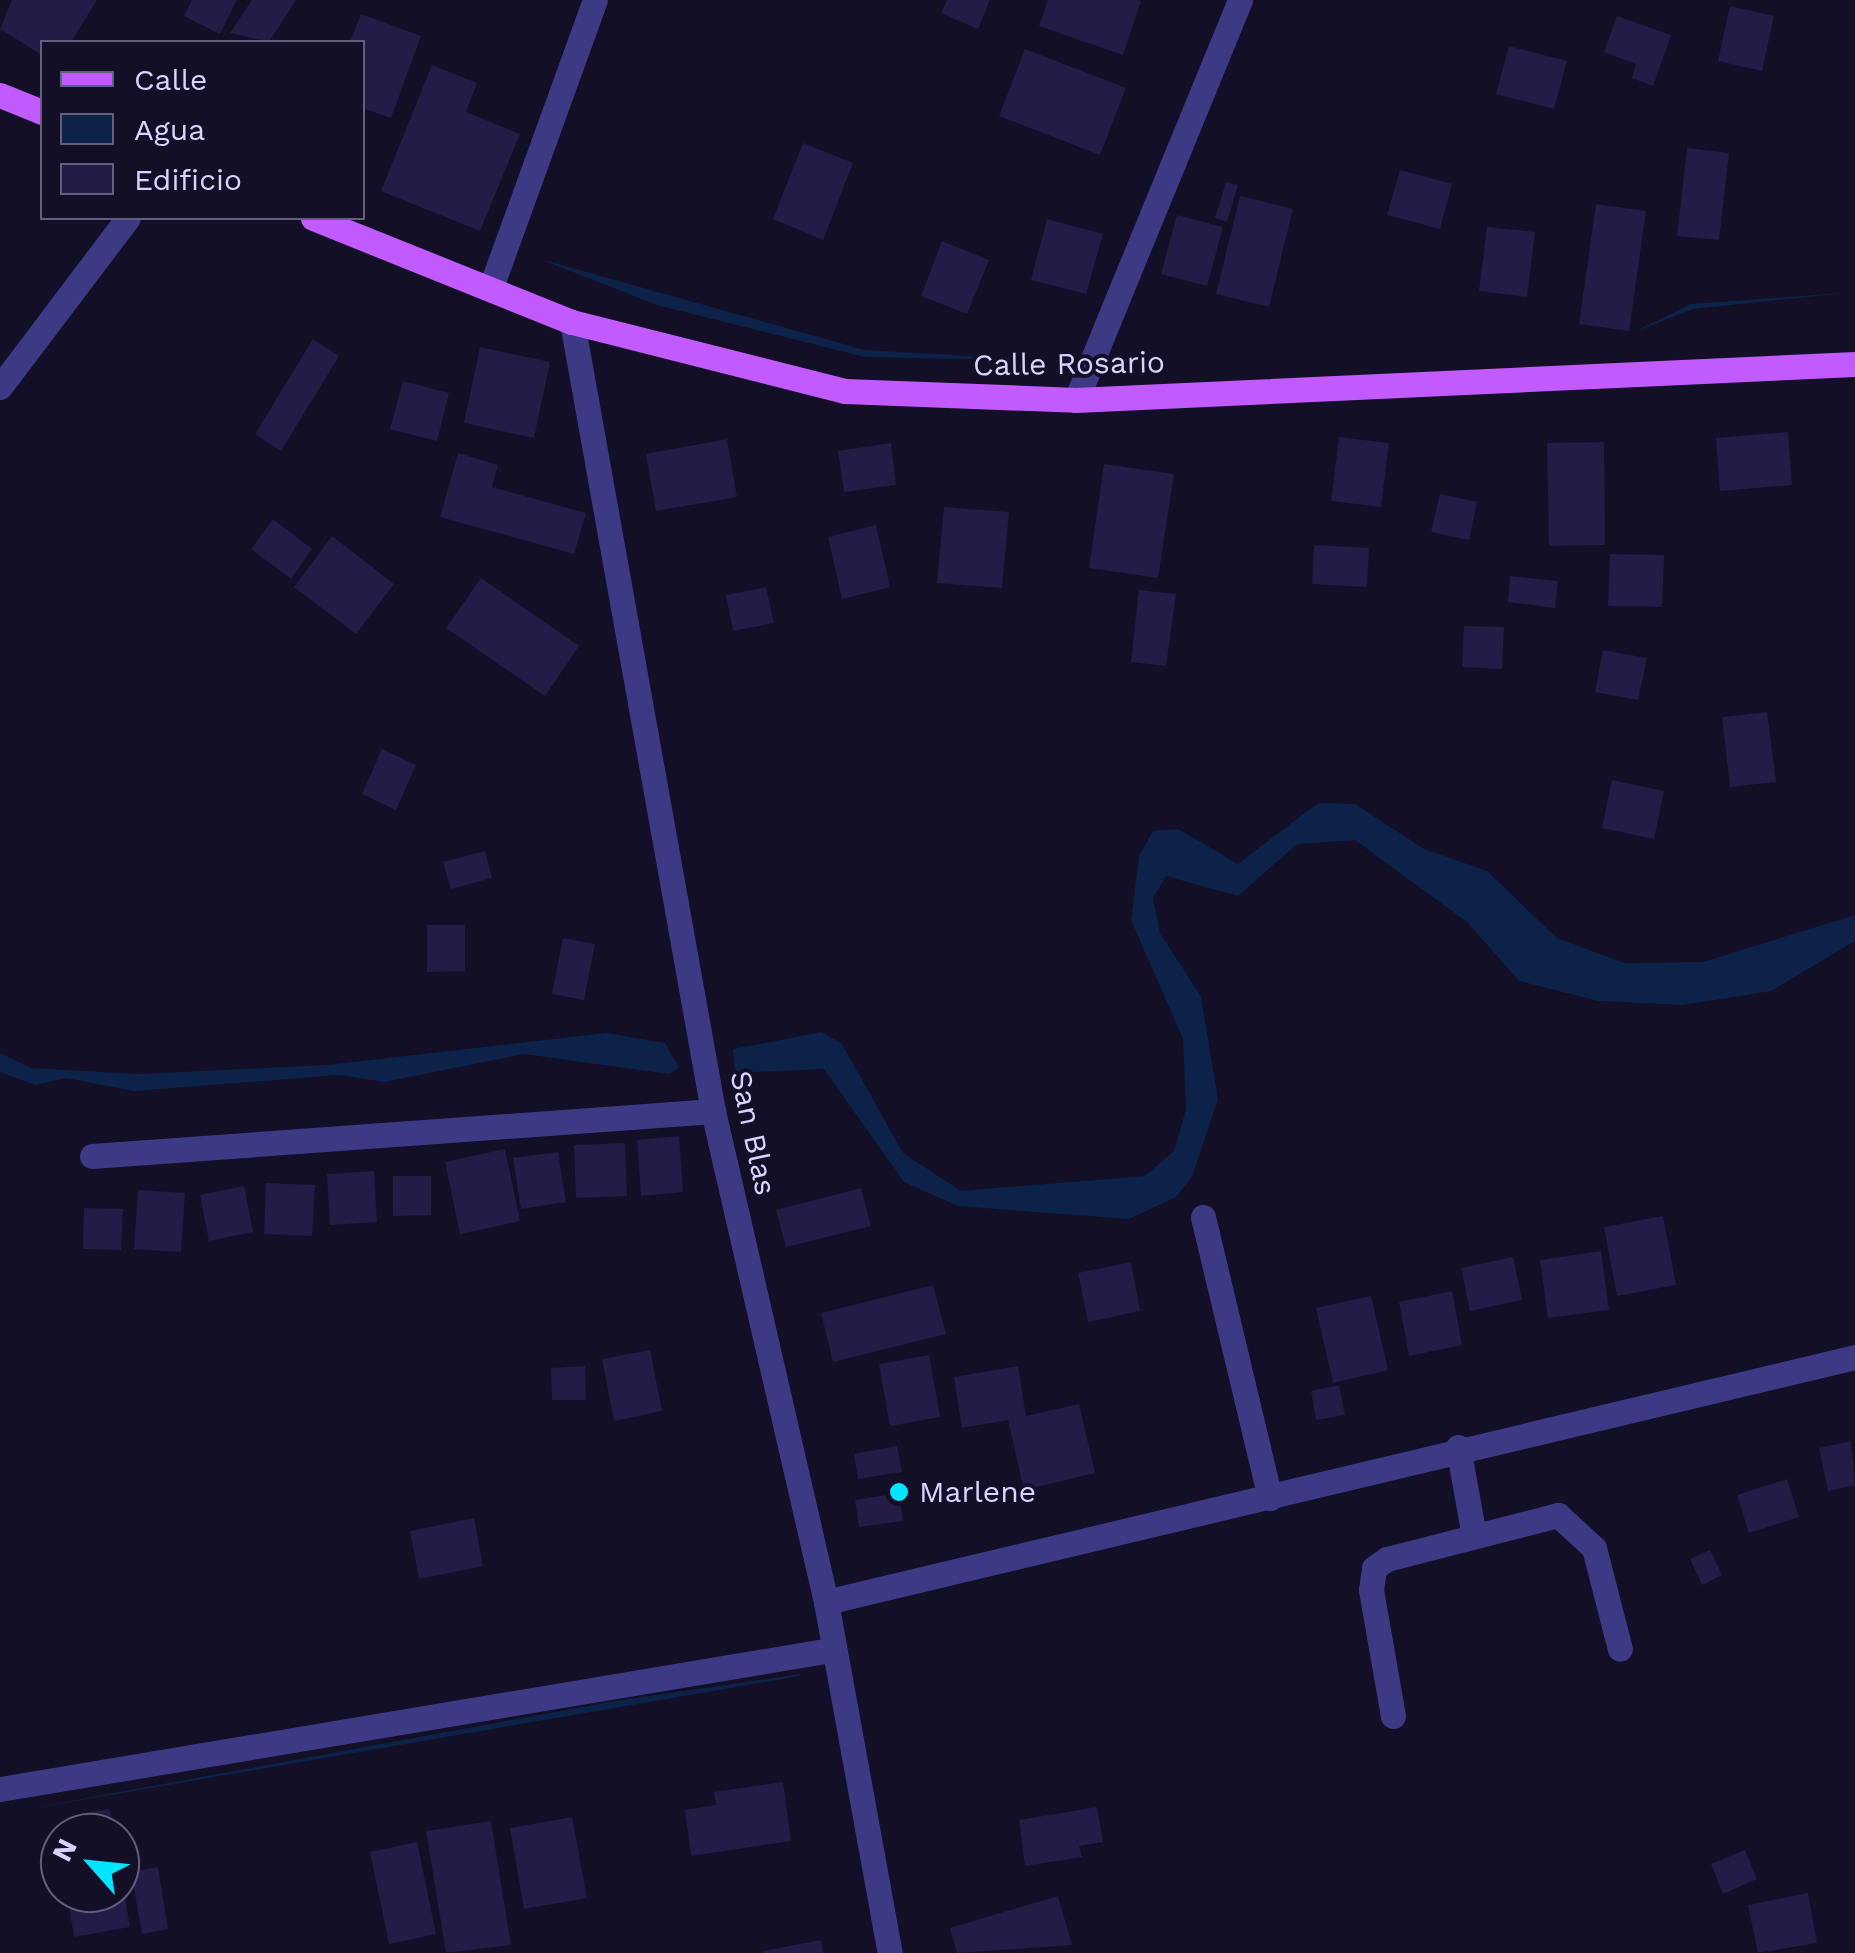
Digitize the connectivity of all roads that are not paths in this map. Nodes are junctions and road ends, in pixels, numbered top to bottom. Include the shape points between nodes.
1 (595, 0) edge
2 (1240, 0) edge
3 (0, 95) edge
4 (40, 111) edge
5 (126, 220) edge
6 (317, 220) edge
7 (491, 287) junction
8 (572, 322) junction
9 (1855, 364) edge
10 (0, 387) edge
11 (1076, 400) junction
12 (713, 1111) junction
13 (92, 1156) dead end
14 (1203, 1217) dead end
15 (1855, 1357) edge
16 (1458, 1446) junction
17 (1270, 1498) junction
18 (1474, 1536) junction
19 (826, 1602) junction
20 (1620, 1649) dead end
21 (831, 1650) junction
22 (1393, 1716) dead end
23 (0, 1789) edge
24 (890, 1953) edge

1 - 7 street
2 - 11 street
3 - 4 main road
5 - 10 street
6 - 7 main road, Calle Rosario
7 - 8 main road, Calle Rosario
8 - 11 main road, Calle Rosario via 844,390
8 - 12 street, San Blas
9 - 11 main road, Calle Rosario
12 - 13 street
12 - 19 street, San Blas
14 - 17 street
15 - 16 street
16 - 17 street
16 - 18 street
17 - 19 street
18 - 20 street via 1547,1517 1575,1523 1594,1548
18 - 22 street via 1374,1568 1372,1609
19 - 21 street, San Blas
21 - 23 street
21 - 24 street, San Blas

